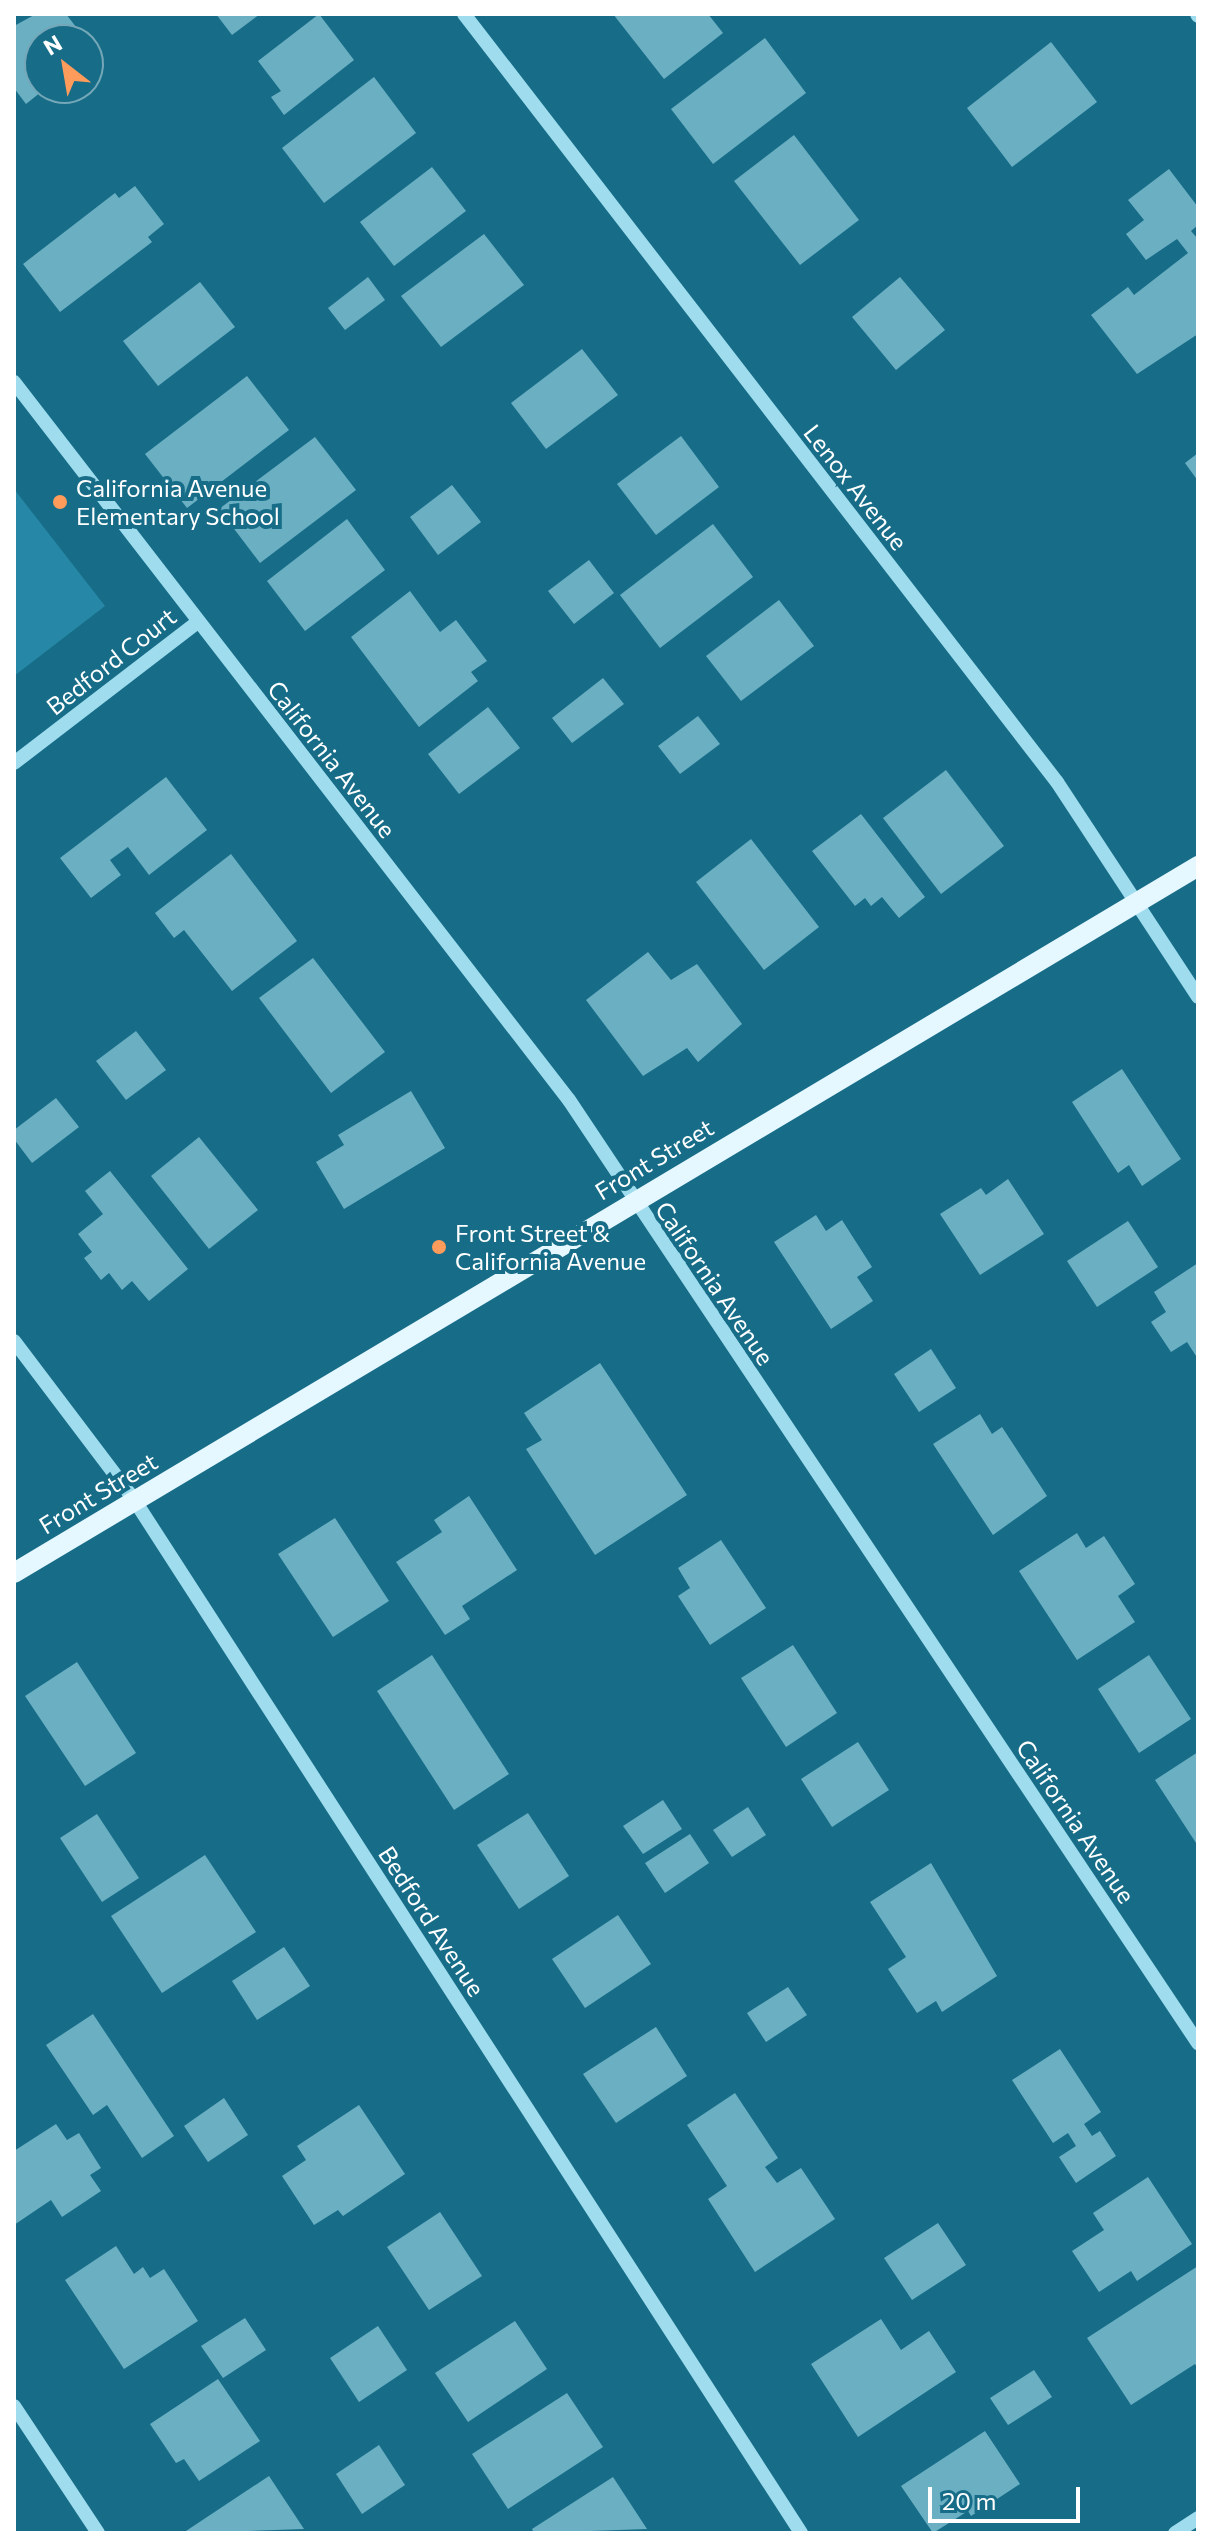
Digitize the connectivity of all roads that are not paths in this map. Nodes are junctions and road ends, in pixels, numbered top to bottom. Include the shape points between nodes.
1 (464, 14) edge
2 (14, 382) edge
3 (198, 622) junction
4 (14, 763) edge
5 (1198, 866) edge
6 (1135, 903) junction
7 (1195, 988) edge
8 (634, 1201) junction
9 (14, 1341) edge
10 (135, 1501) junction
11 (14, 1573) edge
12 (1198, 2043) edge
13 (14, 2406) edge
14 (1198, 2518) edge
15 (98, 2533) edge
16 (801, 2533) edge
17 (1175, 2533) edge

1 - 6 street, Lenox Avenue via 1057,782
2 - 3 street, California Avenue
3 - 4 street, Bedford Court
3 - 8 street, California Avenue via 569,1100
5 - 6 main road, Front Street
6 - 7 street, Lenox Avenue
6 - 8 main road, Front Street
8 - 10 main road, Front Street
8 - 12 street, California Avenue
9 - 10 street, Bedford Avenue
10 - 11 main road, Front Street
10 - 16 street, Bedford Avenue
13 - 15 street
14 - 17 street

